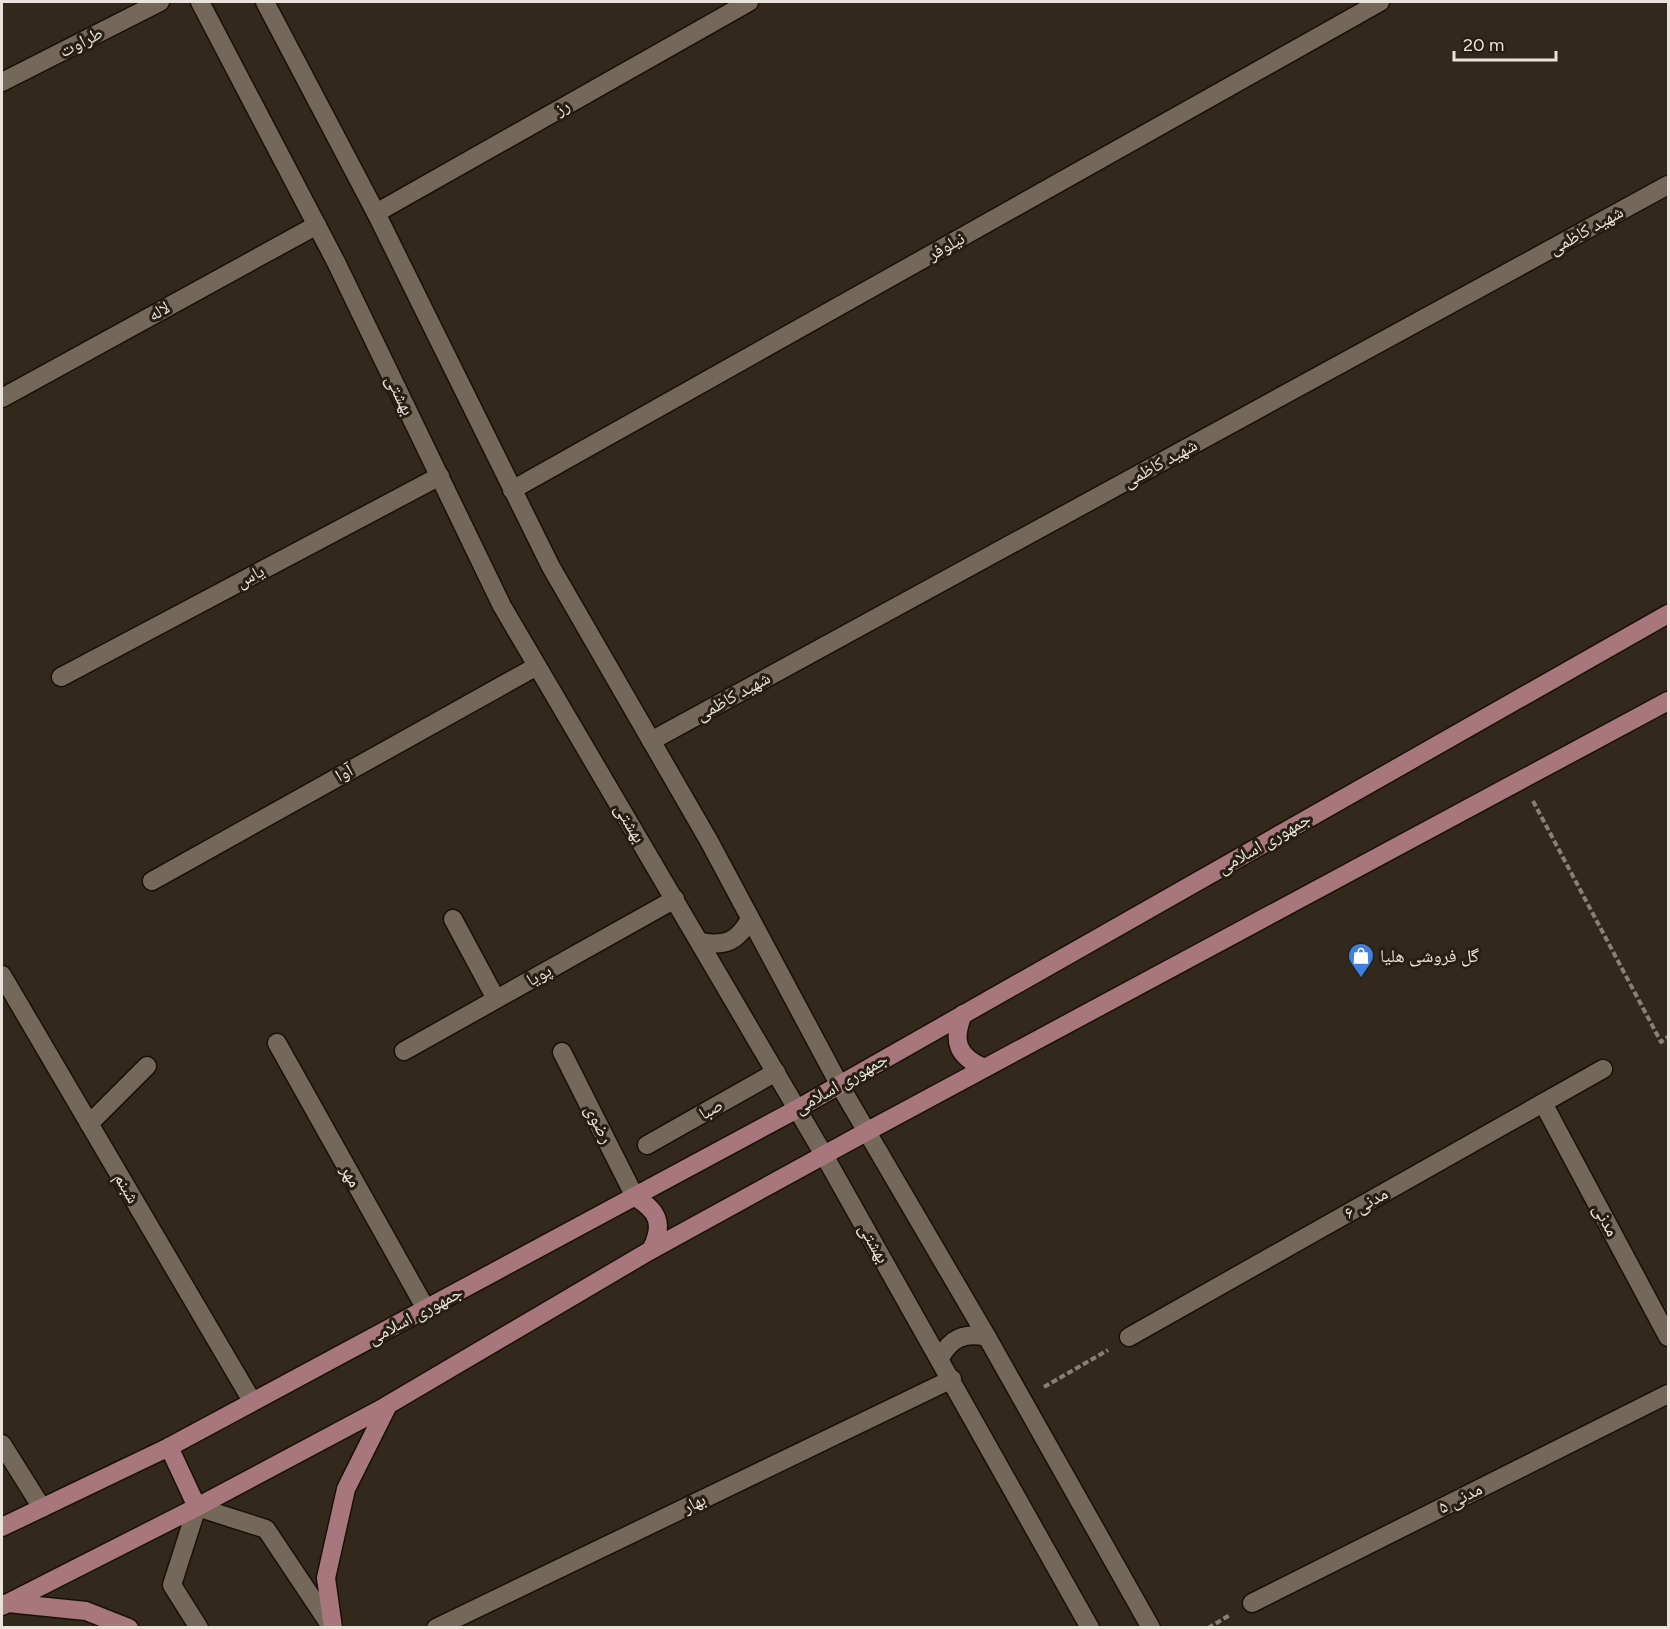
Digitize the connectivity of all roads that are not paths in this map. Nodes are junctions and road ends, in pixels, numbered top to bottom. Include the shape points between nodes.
1 (160, 2) edge
2 (200, 2) edge
3 (265, 2) edge
4 (749, 2) edge
5 (1380, 2) edge
6 (2, 82) edge
7 (1668, 185) edge
8 (376, 213) junction
9 (317, 225) junction
10 (2, 398) edge
11 (440, 476) junction
12 (512, 490) junction
13 (1668, 614) edge
14 (537, 666) junction
15 (61, 677) dead end
16 (1668, 701) edge
17 (651, 741) junction
18 (152, 881) dead end
19 (675, 899) junction
20 (453, 919) dead end
21 (750, 919) junction
22 (700, 942) junction
23 (2, 975) edge
24 (496, 999) junction
25 (963, 1014) junction
26 (277, 1043) dead end
27 (404, 1051) dead end
28 (562, 1052) dead end
29 (147, 1066) dead end
30 (984, 1068) junction
31 (1604, 1069) dead end
32 (776, 1072) junction
33 (838, 1084) junction
34 (1543, 1103) junction
35 (797, 1109) junction
36 (89, 1124) junction
37 (866, 1132) junction
38 (647, 1145) dead end
39 (824, 1155) junction
40 (635, 1197) junction
41 (651, 1250) junction
42 (426, 1309) junction
43 (987, 1337) junction
44 (1129, 1337) road end
45 (1668, 1337) edge
46 (940, 1358) junction
47 (952, 1380) junction
48 (1668, 1394) edge
49 (252, 1401) junction
50 (388, 1405) junction
51 (2, 1444) edge
52 (169, 1447) junction
53 (196, 1507) junction
54 (42, 1508) junction
55 (2, 1527) edge
56 (1252, 1603) dead end
57 (5, 1604) edge
58 (129, 1628) edge
59 (199, 1628) edge
60 (333, 1628) edge
61 (436, 1628) edge
62 (1090, 1628) edge
63 (1150, 1628) edge

1 - 6 street, طراوت
2 - 9 street, بهشتی
3 - 8 street
4 - 8 street, رز
5 - 12 street, نیلوفر
7 - 17 street, شهید کاظمی
8 - 12 street
9 - 10 street, لاله
9 - 11 street, بهشتی
11 - 14 street, بهشتی via 502,606
11 - 15 street, یاس
12 - 17 street via 550,567
13 - 25 main road, جمهوری اسلامی
14 - 18 street, آوا
14 - 19 street, بهشتی
16 - 30 main road
17 - 21 street
19 - 22 street, بهشتی
19 - 24 street, پویا
20 - 24 street
21 - 22 street via 743,933 731,942
21 - 33 street
22 - 32 street, بهشتی
23 - 36 street, شبنم
24 - 27 street, پویا
25 - 30 main road via 956,1030 958,1047 969,1061
25 - 33 main road, جمهوری اسلامی
26 - 42 street, مهر
28 - 40 street, رضوی
29 - 36 street
30 - 37 main road
31 - 34 street, مدنی ۶
32 - 35 street, بهشتی
32 - 38 street, صبا
33 - 35 main road, جمهوری اسلامی
33 - 37 street
34 - 44 street, مدنی ۶
34 - 45 street, مدنی
35 - 39 street, بهشتی
35 - 40 main road, جمهوری اسلامی
36 - 49 street, شبنم
37 - 39 main road
37 - 43 street
39 - 41 main road
39 - 46 street, بهشتی
40 - 41 main road via 649,1205 658,1219 659,1235
40 - 42 main road, جمهوری اسلامی
41 - 50 main road
42 - 49 main road, جمهوری اسلامی
43 - 46 street via 959,1337 947,1345
43 - 63 street
46 - 47 street, بهشتی
47 - 61 street, بهار
47 - 62 street, بهشتی
48 - 56 street, مدنی ۵
49 - 52 main road, جمهوری اسلامی
50 - 53 main road
50 - 60 main road via 346,1489 326,1578
51 - 54 street
52 - 53 main road
52 - 54 main road, جمهوری اسلامی
53 - 57 main road
53 - 59 street via 172,1585
53 - 60 street via 266,1529
54 - 55 main road, جمهوری اسلامی
57 - 58 main road via 86,1611

